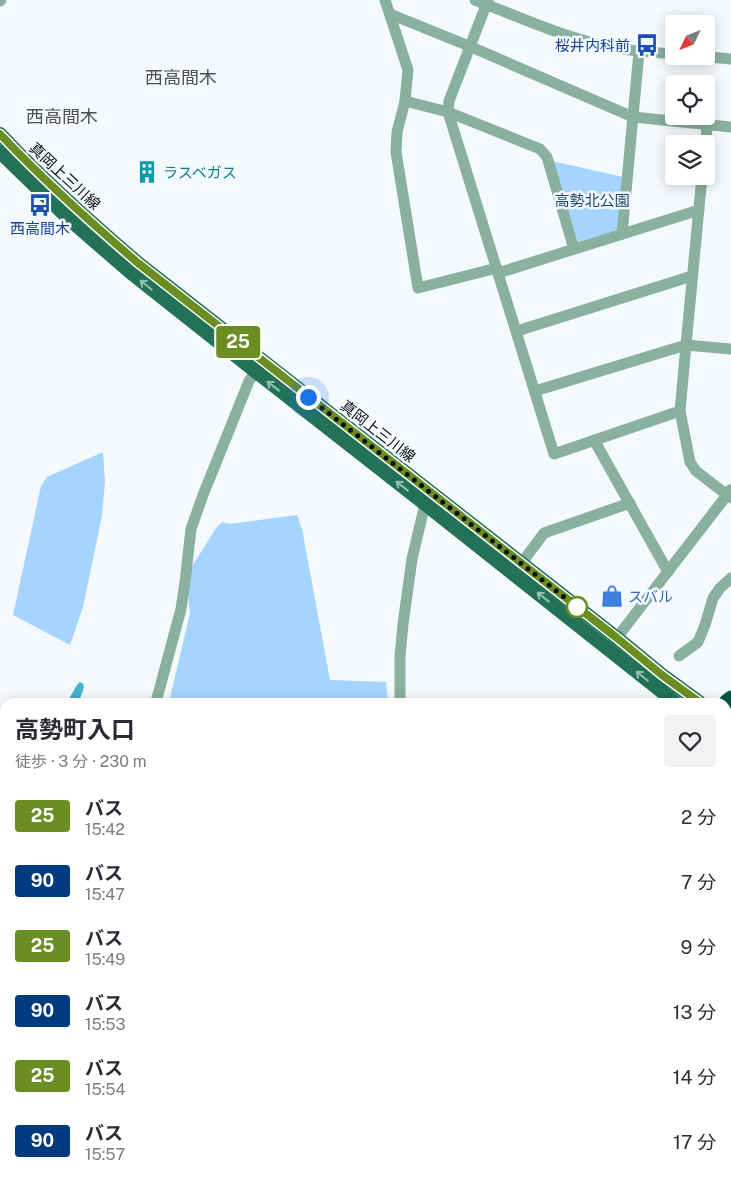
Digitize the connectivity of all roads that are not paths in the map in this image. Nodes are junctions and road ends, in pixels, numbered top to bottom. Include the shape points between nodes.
1 (385, 0) edge
2 (483, 1) edge
3 (390, 14) junction
4 (470, 46) junction
5 (639, 52) junction
6 (665, 53) edge
7 (715, 58) edge
8 (731, 59) edge
9 (405, 101) junction
10 (448, 112) junction
11 (633, 117) junction
12 (708, 126) junction
13 (731, 127) edge
14 (0, 134) edge
15 (707, 135) edge
16 (0, 152) edge
17 (701, 185) edge
18 (699, 210) junction
19 (622, 234) junction
20 (574, 249) junction
21 (498, 270) junction
22 (692, 276) junction
23 (517, 332) junction
24 (686, 345) junction
25 (731, 349) edge
26 (259, 366) junction
27 (535, 391) junction
28 (680, 411) junction
29 (594, 440) junction
30 (730, 494) edge
31 (630, 503) junction
32 (425, 504) junction
33 (521, 564) junction
34 (668, 572) junction
35 (731, 578) edge
36 (617, 638) junction
37 (608, 650) junction
38 (680, 656) dead end
39 (157, 698) edge
40 (400, 698) edge
41 (670, 698) edge
42 (694, 698) edge

1 - 3 street
2 - 4 street
2 - 5 street via 566,35
3 - 4 street
3 - 9 street via 408,70
4 - 10 street via 449,101
4 - 11 street
5 - 6 street
5 - 11 street
7 - 8 street
9 - 10 street
9 - 21 street via 396,152 418,288
10 - 20 street via 540,149 546,157
10 - 21 street
11 - 12 street
11 - 19 street
12 - 13 street
12 - 15 street
14 - 26 main road, 真岡上三川線 via 93,224
26 -> 16 main road, 真岡上三川線 via 130,272
17 - 18 street
18 - 19 street
18 - 22 street
19 - 20 street
20 - 21 street
21 - 23 street
22 - 23 street
22 - 24 street
23 - 27 street
24 - 25 street
24 - 27 street
24 - 28 street
32 -> 26 main road, 真岡上三川線
26 - 33 main road, 真岡上三川線
26 - 39 street via 249,381 191,528 181,609
27 - 29 street via 554,454
28 - 29 street
28 - 30 street via 690,462 696,472
29 - 31 street
30 - 34 street
31 - 33 street via 544,533
31 - 34 street
37 -> 32 main road, 真岡上三川線
32 - 40 street via 412,559 403,624
33 - 36 main road, 真岡上三川線
34 - 36 street
35 - 38 street via 712,598 698,642
36 - 37 street
36 - 42 main road, 真岡上三川線
41 -> 37 main road, 真岡上三川線

